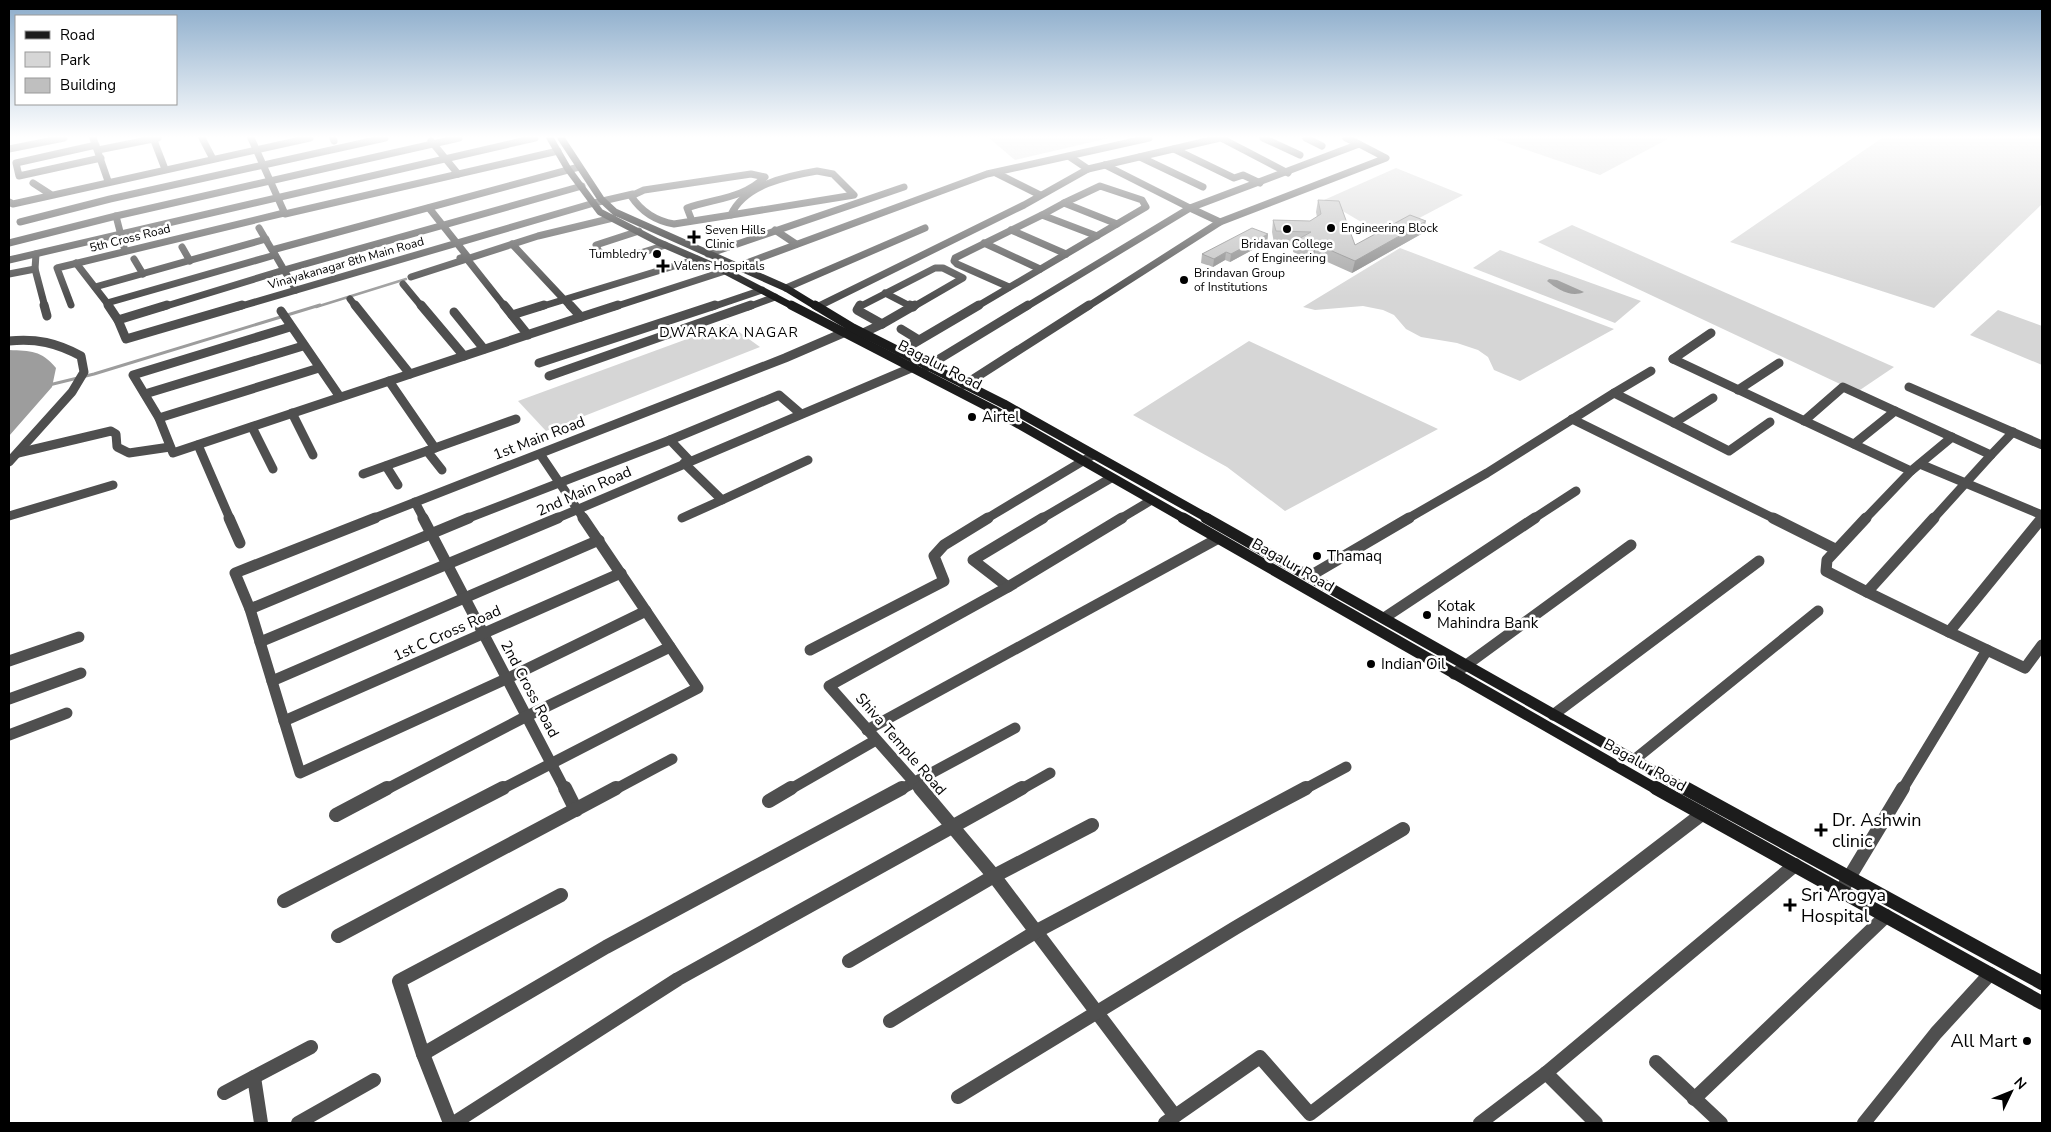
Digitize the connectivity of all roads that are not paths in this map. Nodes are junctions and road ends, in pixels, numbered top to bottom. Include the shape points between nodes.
1 (45, 191) edge
2 (64, 191) edge
3 (147, 191) edge
4 (228, 191) edge
5 (276, 191) edge
6 (305, 191) edge
7 (385, 191) edge
8 (490, 191) edge
9 (565, 191) edge
10 (585, 191) edge
11 (596, 191) edge
12 (642, 191) edge
13 (748, 191) edge
14 (754, 191) edge
15 (850, 191) edge
16 (893, 191) edge
17 (940, 191) edge
18 (1030, 191) edge
19 (1049, 191) edge
20 (1090, 191) edge
21 (1114, 191) edge
22 (1156, 191) edge
23 (1238, 191) edge
24 (1301, 191) edge
25 (50, 194) junction
26 (633, 194) junction
27 (1040, 196) junction
28 (278, 197) junction
29 (603, 201) junction
30 (9, 202) edge
31 (594, 203) junction
32 (1064, 203) junction
33 (429, 208) junction
34 (1190, 208) junction
35 (284, 212) junction
36 (1042, 214) junction
37 (731, 215) junction
38 (1077, 215) dead end
39 (116, 216) junction
40 (612, 218) junction
41 (654, 218) junction
42 (631, 219) junction
43 (1069, 219) dead end
44 (692, 221) junction
45 (20, 222) dead end
46 (621, 222) junction
47 (1220, 222) junction
48 (639, 223) junction
49 (666, 223) junction
50 (1118, 224) junction
51 (442, 225) junction
52 (259, 228) dead end
53 (925, 228) dead end
54 (1110, 228) junction
55 (652, 229) junction
56 (775, 230) junction
57 (1011, 230) junction
58 (639, 231) junction
59 (1099, 234) junction
60 (119, 235) junction
61 (266, 240) junction
62 (9, 242) edge
63 (456, 243) junction
64 (984, 243) junction
65 (512, 244) junction
66 (796, 244) junction
67 (665, 245) junction
68 (182, 247) dead end
69 (125, 251) junction
70 (274, 252) junction
71 (36, 254) junction
72 (708, 254) junction
73 (1066, 254) junction
74 (134, 258) dead end
75 (697, 258) junction
76 (467, 259) junction
77 (9, 260) edge
78 (190, 261) junction
79 (76, 263) junction
80 (736, 266) junction
81 (36, 269) junction
82 (1040, 269) junction
83 (284, 270) junction
84 (725, 271) junction
85 (9, 274) edge
86 (143, 274) junction
87 (406, 279) junction
88 (95, 287) junction
89 (1009, 287) junction
90 (786, 288) junction
91 (296, 290) junction
92 (762, 290) junction
93 (885, 293) junction
94 (775, 297) junction
95 (350, 299) dead end
96 (563, 299) junction
97 (107, 303) junction
98 (71, 305) dead end
99 (819, 306) junction
100 (913, 307) junction
101 (281, 311) dead end
102 (454, 312) dead end
103 (512, 315) junction
104 (47, 316) dead end
105 (581, 317) junction
106 (118, 320) junction
107 (882, 324) junction
108 (290, 327) junction
109 (901, 329) dead end
110 (849, 330) junction
111 (863, 333) junction
112 (1711, 333) dead end
113 (528, 335) junction
114 (919, 340) junction
115 (9, 341) edge
116 (303, 346) junction
117 (484, 349) junction
118 (899, 352) junction
119 (464, 356) junction
120 (539, 363) dead end
121 (1779, 363) dead end
122 (913, 364) junction
123 (926, 367) junction
124 (319, 368) junction
125 (1651, 371) dead end
126 (410, 374) junction
127 (549, 376) dead end
128 (389, 381) junction
129 (964, 385) junction
130 (1909, 386) dead end
131 (1738, 390) junction
132 (1614, 393) junction
133 (145, 394) junction
134 (340, 397) junction
135 (1712, 398) dead end
136 (1895, 411) junction
137 (292, 413) junction
138 (801, 414) junction
139 (159, 418) junction
140 (516, 419) dead end
141 (1572, 419) junction
142 (1804, 421) junction
143 (1770, 422) dead end
144 (1674, 423) junction
145 (252, 427) junction
146 (2013, 432) junction
147 (1952, 437) junction
148 (670, 440) junction
149 (1854, 444) junction
150 (198, 445) junction
151 (2042, 446) edge
152 (170, 447) junction
153 (431, 449) junction
154 (17, 453) junction
155 (540, 454) junction
156 (313, 455) dead end
157 (1093, 455) junction
158 (1991, 455) junction
159 (808, 460) dead end
160 (1082, 461) junction
161 (9, 462) edge
162 (687, 462) junction
163 (1920, 464) junction
164 (386, 466) junction
165 (273, 469) dead end
166 (442, 470) dead end
167 (1911, 471) junction
168 (363, 474) dead end
169 (1111, 478) junction
170 (560, 483) junction
171 (113, 485) dead end
172 (398, 485) dead end
173 (1966, 485) junction
174 (1576, 491) dead end
175 (722, 500) junction
176 (1150, 500) junction
177 (415, 502) junction
178 (578, 510) junction
179 (9, 516) edge
180 (2042, 516) edge
181 (682, 518) dead end
182 (431, 533) junction
183 (1217, 539) junction
184 (599, 540) junction
185 (240, 543) dead end
186 (1631, 546) dead end
187 (1835, 549) junction
188 (1759, 561) dead end
189 (448, 565) junction
190 (621, 573) junction
191 (1310, 576) junction
192 (1008, 587) junction
193 (1867, 592) junction
194 (464, 596) junction
195 (250, 608) junction
196 (1818, 610) dead end
197 (646, 611) junction
198 (1384, 618) junction
199 (1949, 632) junction
200 (484, 633) junction
201 (79, 637) dead end
202 (260, 642) junction
203 (2042, 645) edge
204 (670, 647) junction
205 (810, 650) dead end
206 (1987, 650) junction
207 (9, 661) edge
208 (1465, 665) junction
209 (81, 673) dead end
210 (1454, 674) junction
211 (508, 678) junction
212 (272, 680) junction
213 (9, 699) edge
214 (67, 713) dead end
215 (1553, 715) junction
216 (527, 716) junction
217 (284, 721) junction
218 (1015, 728) dead end
219 (867, 730) junction
220 (9, 736) edge
221 (876, 740) junction
222 (672, 759) dead end
223 (1634, 760) junction
224 (552, 763) junction
225 (1346, 767) dead end
226 (1050, 773) dead end
227 (912, 782) junction
228 (769, 801) dead end
229 (576, 810) junction
230 (1702, 814) junction
231 (336, 815) dead end
232 (1092, 825) dead end
233 (953, 826) junction
234 (1403, 828) dead end
235 (1795, 865) junction
236 (994, 876) junction
237 (1849, 876) junction
238 (1841, 891) junction
239 (561, 895) dead end
240 (284, 901) dead end
241 (1886, 916) junction
242 (1037, 931) junction
243 (338, 936) dead end
244 (849, 961) dead end
245 (1990, 974) junction
246 (2042, 982) edge
247 (2042, 1003) edge
248 (1097, 1012) junction
249 (890, 1021) dead end
250 (311, 1047) dead end
251 (423, 1054) junction
252 (1656, 1062) dead end
253 (1546, 1073) junction
254 (254, 1077) junction
255 (374, 1080) dead end
256 (224, 1093) dead end
257 (958, 1097) dead end
258 (1694, 1099) junction
259 (1170, 1120) edge
260 (261, 1123) edge
261 (298, 1123) edge
262 (450, 1123) edge
263 (454, 1123) edge
264 (1480, 1123) edge
265 (1596, 1123) edge
266 (1721, 1123) edge
267 (1864, 1123) edge

1 - 25 street
2 - 25 street
3 - 45 street
4 - 39 street
5 - 28 street
6 - 28 street
7 - 35 street, 5th Cross Road
8 - 33 street
9 - 51 street
10 - 31 main road, Bagalur Road
11 - 29 main road, Bagalur Road
12 - 26 street, Vinayakanagar 8th Main Road
13 - 44 street via 732,198 687,208
14 - 37 street via 734,206
15 - 37 street via 854,196
16 - 56 street
17 - 66 street
18 - 27 street
19 - 27 street
20 - 32 street
21 - 50 street via 1146,204
22 - 34 street
23 - 34 street
24 - 47 street
25 - 30 street via 13,204
26 - 29 street, Vinayakanagar 8th Main Road
26 - 41 street via 633,199
27 - 99 street
28 - 35 street
28 - 60 street
29 - 31 street, Vinayakanagar 8th Main Road
29 - 42 main road, Bagalur Road via 615,212
31 - 40 main road, Bagalur Road via 600,212
31 - 63 street, Vinayakanagar 8th Main Road
32 - 36 street
32 - 50 street
33 - 51 street
33 - 70 street
34 - 47 street
34 - 123 street
35 - 69 street, 5th Cross Road
36 - 57 street
36 - 59 street
37 - 44 street
38 - 54 street
39 - 60 street
39 - 62 street
40 - 46 main road, Bagalur Road
40 - 65 street
41 - 48 street
41 - 49 street
42 - 46 main road
42 - 48 main road, Bagalur Road
43 - 59 street
44 - 49 street
46 - 58 main road, Bagalur Road
47 - 129 street
48 - 55 main road, Bagalur Road
49 - 55 street
50 - 54 street
51 - 63 street
51 - 83 street
52 - 61 street
53 - 90 street
54 - 59 street
55 - 72 main road, Bagalur Road
56 - 66 street
56 - 72 street
57 - 64 street
57 - 73 street
58 - 67 main road, Bagalur Road
58 - 67 street via 596,245 598,251 604,255 632,256
59 - 73 street
60 - 69 street
60 - 71 street
61 - 70 street
61 - 78 street
63 - 87 street via 467,256
63 - 91 street, Vinayakanagar 8th Main Road
64 - 82 street
64 - 89 street via 954,261
65 - 76 street
65 - 96 street
66 - 80 street
67 - 75 main road, Bagalur Road
68 - 78 street
69 - 79 street, 5th Cross Road
70 - 83 street
70 - 97 street
71 - 77 street
71 - 81 street
72 - 80 main road, Bagalur Road
73 - 82 street
74 - 86 street
75 - 84 main road, Bagalur Road
75 - 96 street
76 - 87 street
76 - 103 street
78 - 86 street
79 - 88 street
79 - 98 street, 5th Cross Road via 57,268
80 - 84 street
80 - 90 main road, Bagalur Road
81 - 85 street
81 - 104 street
82 - 89 street
83 - 91 street
83 - 106 street
84 - 92 main road, Bagalur Road
84 - 105 street
86 - 88 street
87 - 119 street
88 - 97 street
89 - 114 street
90 - 99 main road, Bagalur Road
91 - 106 street, Vinayakanagar 8th Main Road via 126,339
92 - 94 main road, Bagalur Road
92 - 120 street
93 - 100 street
93 - 100 street via 935,268 943,268 963,278
93 - 107 street via 857,308
94 - 110 main road, Bagalur Road
94 - 127 street
95 - 126 street
96 - 103 street
96 - 105 street
97 - 106 street
99 - 110 main road, Bagalur Road
100 - 107 street
101 - 108 street
102 - 117 street
103 - 113 street
105 - 113 street
107 - 111 street
108 - 116 street
108 - 133 street via 133,375
109 - 114 street
110 - 111 main road, Bagalur Road
110 - 122 main road, Bagalur Road
110 - 155 street, 1st Main Road
111 - 118 main road, Bagalur Road
112 - 131 street via 1673,359
113 - 117 street
114 - 118 street
115 - 154 street via 30,338 57,343 81,356 84,372 72,392
116 - 124 street
116 - 133 street
117 - 119 street
118 - 122 main road, Bagalur Road
119 - 126 street
121 - 131 street
122 - 123 main road, Bagalur Road
122 - 138 street, 2nd Main Road
122 - 160 main road, Bagalur Road
123 - 129 main road, Bagalur Road
124 - 134 street
124 - 139 street
125 - 132 street
126 - 128 street
128 - 134 street
128 - 153 street
129 - 157 main road, Bagalur Road
130 - 146 street
131 - 142 street
132 - 141 street
132 - 144 street
133 - 139 street
134 - 137 street
135 - 144 street
136 - 142 street via 1843,387
136 - 147 street
136 - 149 street
137 - 145 street
137 - 156 street
138 - 148 street via 780,395
138 - 162 street, 2nd Main Road
139 - 152 street
140 - 153 street
141 - 187 street
141 - 191 street via 1487,473
142 - 149 street
143 - 144 street via 1729,451
145 - 150 street
145 - 165 street
146 - 151 street
146 - 158 street
147 - 158 street
147 - 163 street
148 - 162 street
148 - 170 street
149 - 167 street
150 - 152 street via 173,453
150 - 185 street
152 - 154 street via 129,453 117,447 116,434 111,431
153 - 164 street
153 - 166 street
154 - 161 street
155 - 170 street
155 - 177 street, 1st Main Road
157 - 160 street
157 - 191 main road, Bagalur Road
158 - 173 street
159 - 175 street
160 - 169 main road, Bagalur Road
160 - 205 street via 944,545 934,556 944,581
162 - 175 street
162 - 178 street, 2nd Main Road
163 - 167 street
163 - 173 street
164 - 168 street
164 - 172 street
167 - 187 street
169 - 176 main road, Bagalur Road
169 - 192 street via 973,560
170 - 178 street
170 - 182 street
171 - 179 street
173 - 180 street
173 - 193 street
174 - 198 street
175 - 181 street
176 - 183 main road, Bagalur Road
176 - 192 street, Shiva Temple Road
177 - 182 street, 2nd Cross Road
177 - 195 street, 1st Main Road via 235,573
178 - 184 street
178 - 189 street, 2nd Main Road
180 - 199 street
182 - 189 street, 2nd Cross Road
182 - 195 street
183 - 210 main road, Bagalur Road
183 - 219 street
184 - 190 street
184 - 194 street
186 - 208 street
187 - 193 street via 1827,560 1826,571
188 - 215 street
189 - 194 street, 2nd Cross Road
189 - 202 street, 2nd Main Road
190 - 197 street
190 - 200 street, 1st C Cross Road
191 - 198 main road, Bagalur Road
192 - 219 street, Shiva Temple Road via 829,686
193 - 199 street
194 - 200 street, 2nd Cross Road
194 - 212 street
195 - 202 street
196 - 223 street
197 - 204 street
197 - 211 street
198 - 208 main road, Bagalur Road
199 - 206 street
200 - 211 street, 2nd Cross Road
200 - 217 street, 1st C Cross Road
201 - 207 street
202 - 212 street
203 - 206 street via 2025,668
204 - 216 street
204 - 224 street via 698,688
206 - 237 street
208 - 210 street
208 - 215 main road, Bagalur Road
209 - 213 street
210 - 230 main road, Bagalur Road
211 - 216 street, 2nd Cross Road
211 - 217 street via 300,773
212 - 217 street
214 - 220 street
215 - 223 main road, Bagalur Road
216 - 224 street, 2nd Cross Road
216 - 231 street
218 - 227 street
219 - 221 street, Shiva Temple Road
221 - 227 street, Shiva Temple Road
221 - 228 street
222 - 229 street
223 - 237 main road, Bagalur Road
224 - 229 street, 2nd Cross Road
224 - 240 street
225 - 242 street
226 - 233 street
227 - 233 street, Shiva Temple Road
227 - 251 street via 606,947
229 - 243 street
230 - 235 main road, Bagalur Road
230 - 259 street via 1310,1114 1260,1057
232 - 236 street
233 - 236 street, Shiva Temple Road
233 - 263 street via 678,979
234 - 248 street
235 - 238 main road, Bagalur Road
235 - 253 street
236 - 242 street, Shiva Temple Road
236 - 244 street
237 - 238 street
237 - 246 main road, Bagalur Road
238 - 241 main road, Bagalur Road
239 - 251 street via 399,981
241 - 245 main road, Bagalur Road
241 - 258 street
242 - 248 street, Shiva Temple Road
242 - 249 street
245 - 247 main road, Bagalur Road
245 - 267 street via 1936,1033
248 - 257 street
248 - 259 street, Shiva Temple Road
250 - 254 street
251 - 262 street
252 - 258 street
253 - 264 street
253 - 265 street
254 - 256 street
254 - 260 street
255 - 261 street
258 - 266 street

